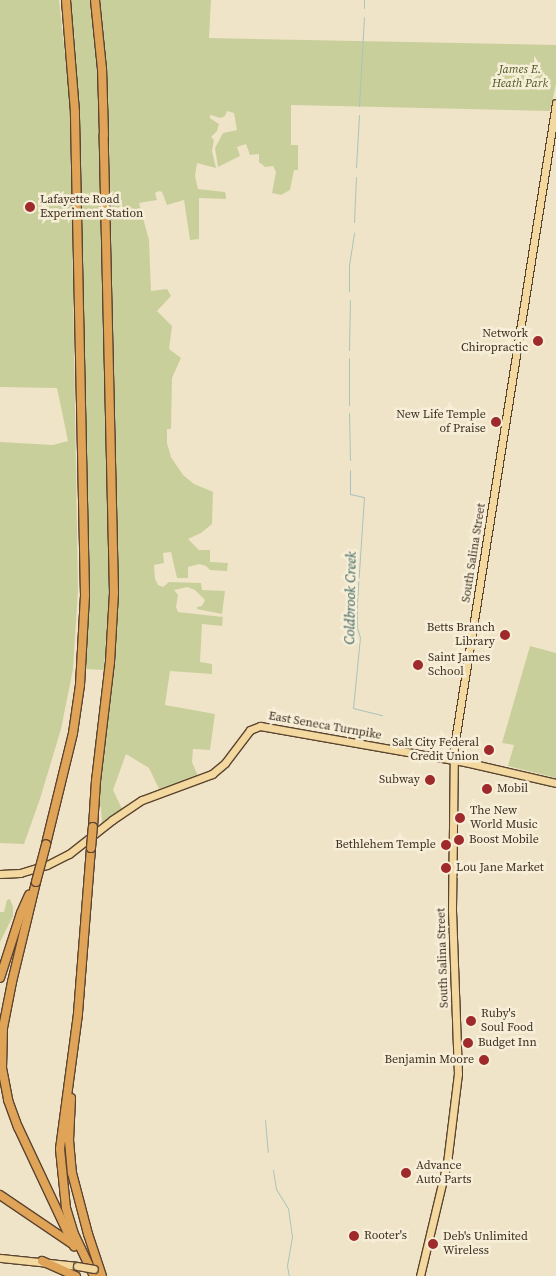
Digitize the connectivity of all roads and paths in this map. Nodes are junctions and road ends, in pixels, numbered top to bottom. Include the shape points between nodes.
1 (66, 0) edge
2 (94, 0) edge
3 (556, 103) edge
4 (452, 760) junction
5 (556, 783) edge
6 (0, 874) edge
7 (36, 882) junction
8 (82, 964) junction
9 (0, 978) edge
10 (0, 1195) edge
11 (75, 1248) junction
12 (0, 1258) edge
13 (42, 1261) junction
14 (97, 1273) edge
15 (76, 1276) edge
16 (88, 1276) edge
17 (420, 1276) edge

1 - 7 highway, bridge via 75,112 85,595 80,685 73,733
2 - 8 highway, bridge via 102,78 114,593
3 - 4 main road, South Salina Street
4 - 5 main road, East Seneca Turnpike
4 - 6 main road, East Seneca Turnpike via 260,726 250,730 225,764 212,774 142,800 69,854 48,865 20,873
4 - 17 main road, South Salina Street via 452,909 458,1080 447,1163
7 - 9 highway via 21,913
7 - 11 highway via 12,982 4,1028 2,1068 18,1127
8 - 14 highway via 83,996 70,1104 69,1151
8 - 14 highway via 60,1149 66,1208 74,1234
10 - 11 highway via 61,1234
11 - 16 highway
12 - 13 main road
13 - 14 main road, bridge via 77,1266
13 - 15 highway

